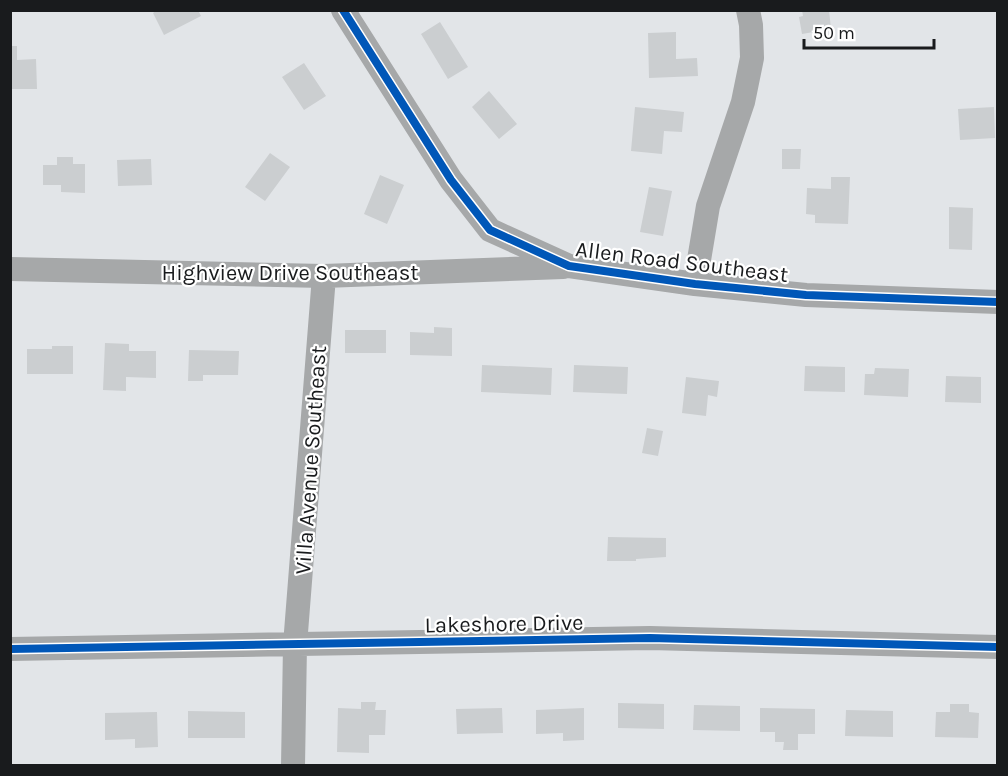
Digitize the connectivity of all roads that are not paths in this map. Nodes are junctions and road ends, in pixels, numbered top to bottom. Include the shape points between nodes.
1 (343, 10) edge
2 (748, 10) edge
3 (568, 266) junction
4 (10, 269) edge
5 (324, 276) junction
6 (695, 284) junction
7 (998, 302) edge
8 (295, 645) junction
9 (998, 647) edge
10 (10, 649) edge
11 (293, 765) edge

1 - 3 street, Allen Road Southeast via 451,180 490,230
2 - 6 street via 752,58 743,102 708,206
3 - 5 street, Highview Drive Southeast
3 - 6 street, Allen Road Southeast
4 - 5 street, Highview Drive Southeast
5 - 8 street, Villa Avenue Southeast
6 - 7 street, Allen Road Southeast via 806,294
8 - 9 street, Lakeshore Drive via 650,638
8 - 10 street, Lakeshore Drive
8 - 11 street, Villa Avenue Southeast

